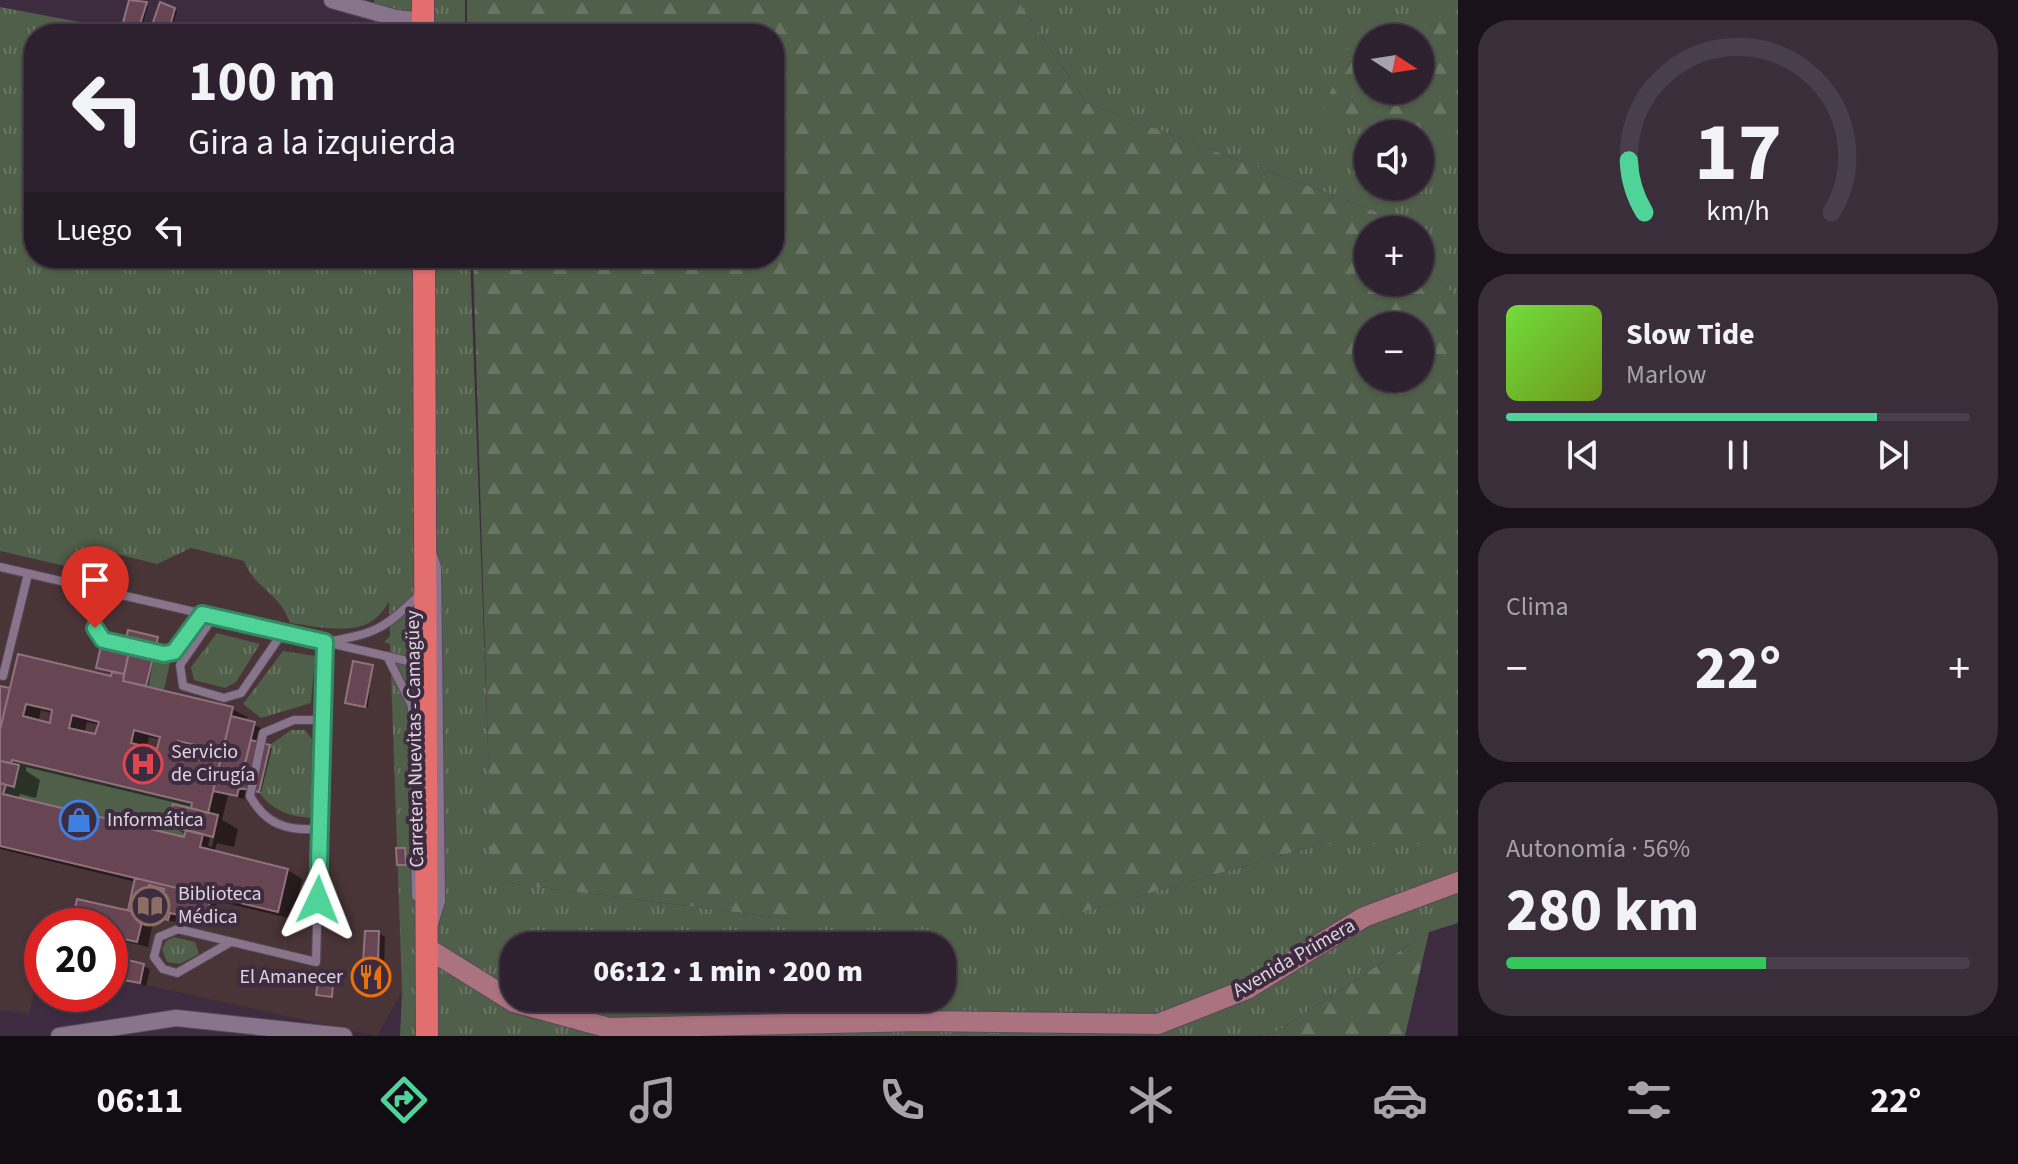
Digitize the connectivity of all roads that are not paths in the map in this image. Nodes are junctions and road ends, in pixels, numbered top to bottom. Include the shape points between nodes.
1 (332, 0) edge
2 (423, 18) edge
3 (424, 268) edge
4 (426, 528) junction
5 (0, 567) edge
6 (28, 574) junction
7 (426, 588) junction
8 (104, 591) junction
9 (202, 614) junction
10 (214, 616) junction
11 (283, 632) junction
12 (325, 642) junction
13 (387, 656) junction
14 (426, 665) junction
15 (3, 676) dead end
16 (412, 706) junction
17 (323, 720) junction
18 (426, 735) junction
19 (320, 829) junction
20 (1458, 882) edge
21 (229, 943) junction
22 (427, 948) junction
23 (423, 1030) edge
24 (59, 1036) edge
25 (344, 1036) edge

1 - 2 street via 396,18
3 - 4 highway, Carretera Nuevitas - Camagüey
4 - 7 highway, Carretera Nuevitas - Camagüey
4 - 22 lane, Carretera Nuevitas - Camagüey via 437,567 441,901
5 - 6 lane
6 - 8 lane
6 - 15 lane
7 - 12 lane via 392,622 369,635
7 - 14 highway, Carretera Nuevitas - Camagüey
8 - 9 lane
8 - 9 lane via 95,628 103,640 174,652
9 - 10 lane
10 - 11 lane
10 - 11 lane via 180,665 183,686 224,698 241,693
11 - 12 lane
12 - 13 lane
12 - 17 lane
13 - 14 lane
13 - 16 lane
14 - 18 highway, Carretera Nuevitas - Camagüey
16 - 18 lane
16 - 22 lane via 416,897
17 - 19 lane
17 - 19 lane via 294,720 263,733 250,796 272,823
18 - 22 highway, Carretera Nuevitas - Camagüey
19 - 21 lane via 316,962
20 - 22 main road, Avenida Primera via 1364,917 1247,989 1158,1024 921,1021 609,1028 514,1002
21 - 21 lane via 171,929 155,943 154,957 163,969 177,973
22 - 23 highway, Carretera Nuevitas - Camagüey
24 - 25 street via 176,1018

